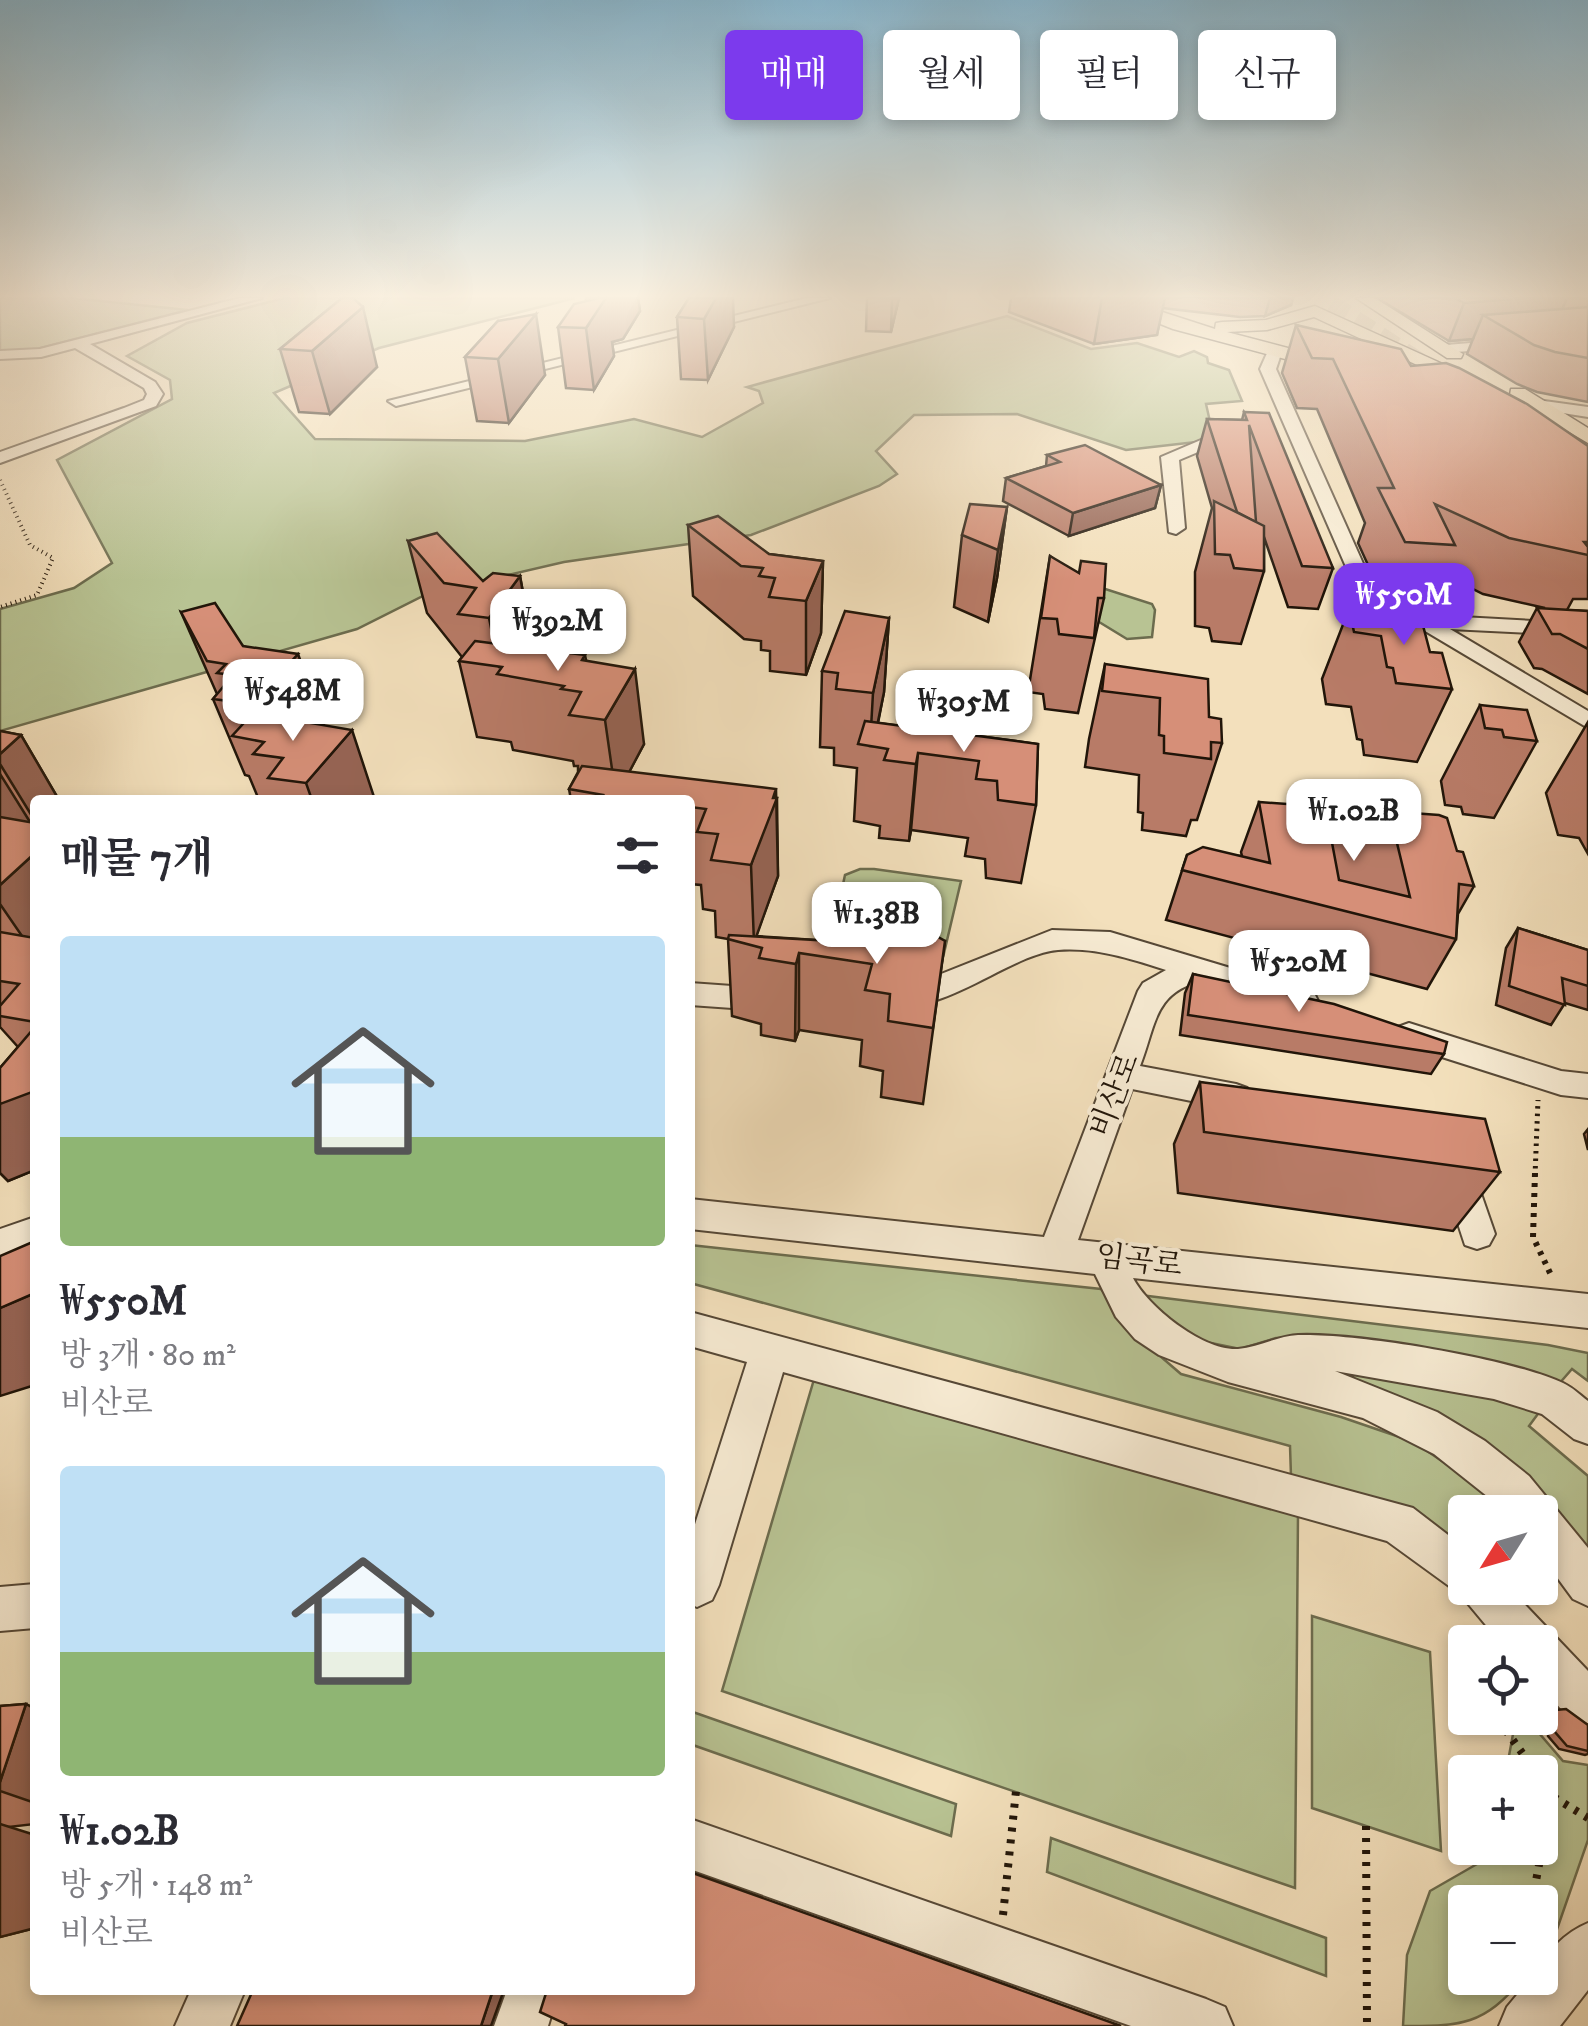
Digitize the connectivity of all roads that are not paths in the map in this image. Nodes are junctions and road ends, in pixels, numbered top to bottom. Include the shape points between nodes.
1 (154, 393) edge
2 (427, 393) edge
3 (1276, 393) edge
4 (1437, 393) tunnel mouth
5 (1496, 393) edge
6 (1517, 393) edge
7 (1440, 395) junction
8 (396, 400) dead end
9 (1537, 405) junction
10 (1588, 412) edge
11 (1480, 422) edge
12 (1588, 437) edge
13 (1249, 440) edge
14 (1588, 453) edge
15 (0, 458) edge
16 (1176, 528) dead end
17 (1421, 620) junction
18 (1588, 630) edge
19 (1588, 721) edge
20 (1204, 970) junction
21 (695, 994) edge
22 (867, 1000) edge
23 (809, 1002) dead end
24 (1332, 1010) edge
25 (1386, 1028) edge
26 (1121, 1076) junction
27 (1588, 1086) edge
28 (1274, 1105) edge
29 (1447, 1138) edge
30 (695, 1215) edge
31 (30, 1234) edge
32 (1477, 1234) edge
33 (0, 1245) edge
34 (1056, 1251) junction
35 (1106, 1257) junction
36 (1578, 1310) edge
37 (695, 1330) edge
38 (770, 1351) junction
39 (1239, 1365) junction
40 (1588, 1425) edge
41 (1520, 1495) edge
42 (1558, 1543) edge
43 (1448, 1561) edge
44 (695, 1584) edge
45 (1588, 1584) edge
46 (1495, 1605) edge
47 (30, 1606) edge
48 (0, 1609) edge
49 (1514, 1625) edge
50 (1558, 1673) edge
51 (1588, 1705) edge
52 (695, 1846) edge
53 (1588, 1949) edge
54 (218, 1995) edge
55 (531, 1995) edge
56 (202, 2026) edge
57 (521, 2026) edge
58 (1206, 2026) edge
59 (1526, 2026) edge

1 - 15 street via 150,403
2 - 8 street
3 - 17 street via 1292,443 1374,611
4 - 7 main road
5 - 9 main road
6 - 9 main road
7 - 9 main road
7 - 11 main road
7 - 14 main road via 1484,406
9 - 10 street
9 - 12 main road
13 - 16 street via 1214,439 1170,457
17 - 18 street
17 - 19 street
20 - 22 street via 1110,942 1052,940 936,988
20 - 24 street
20 - 26 street, 비산로 via 1153,991
21 - 23 street
25 - 27 street
26 - 28 street
26 - 34 street, 비산로
29 - 32 street
30 - 34 street, 임곡로
31 - 33 street
34 - 35 street, 임곡로
35 - 36 street, 임곡로
35 - 39 street via 1129,1305 1150,1326 1178,1347
37 - 38 street
38 - 43 street via 1398,1523
38 - 44 street
39 - 40 street via 1293,1352 1336,1353 1528,1388
39 - 41 street via 1406,1415 1468,1450
42 - 45 street
46 - 49 street
47 - 48 street
50 - 51 street
52 - 58 street
53 - 59 street
54 - 56 street
55 - 57 street

